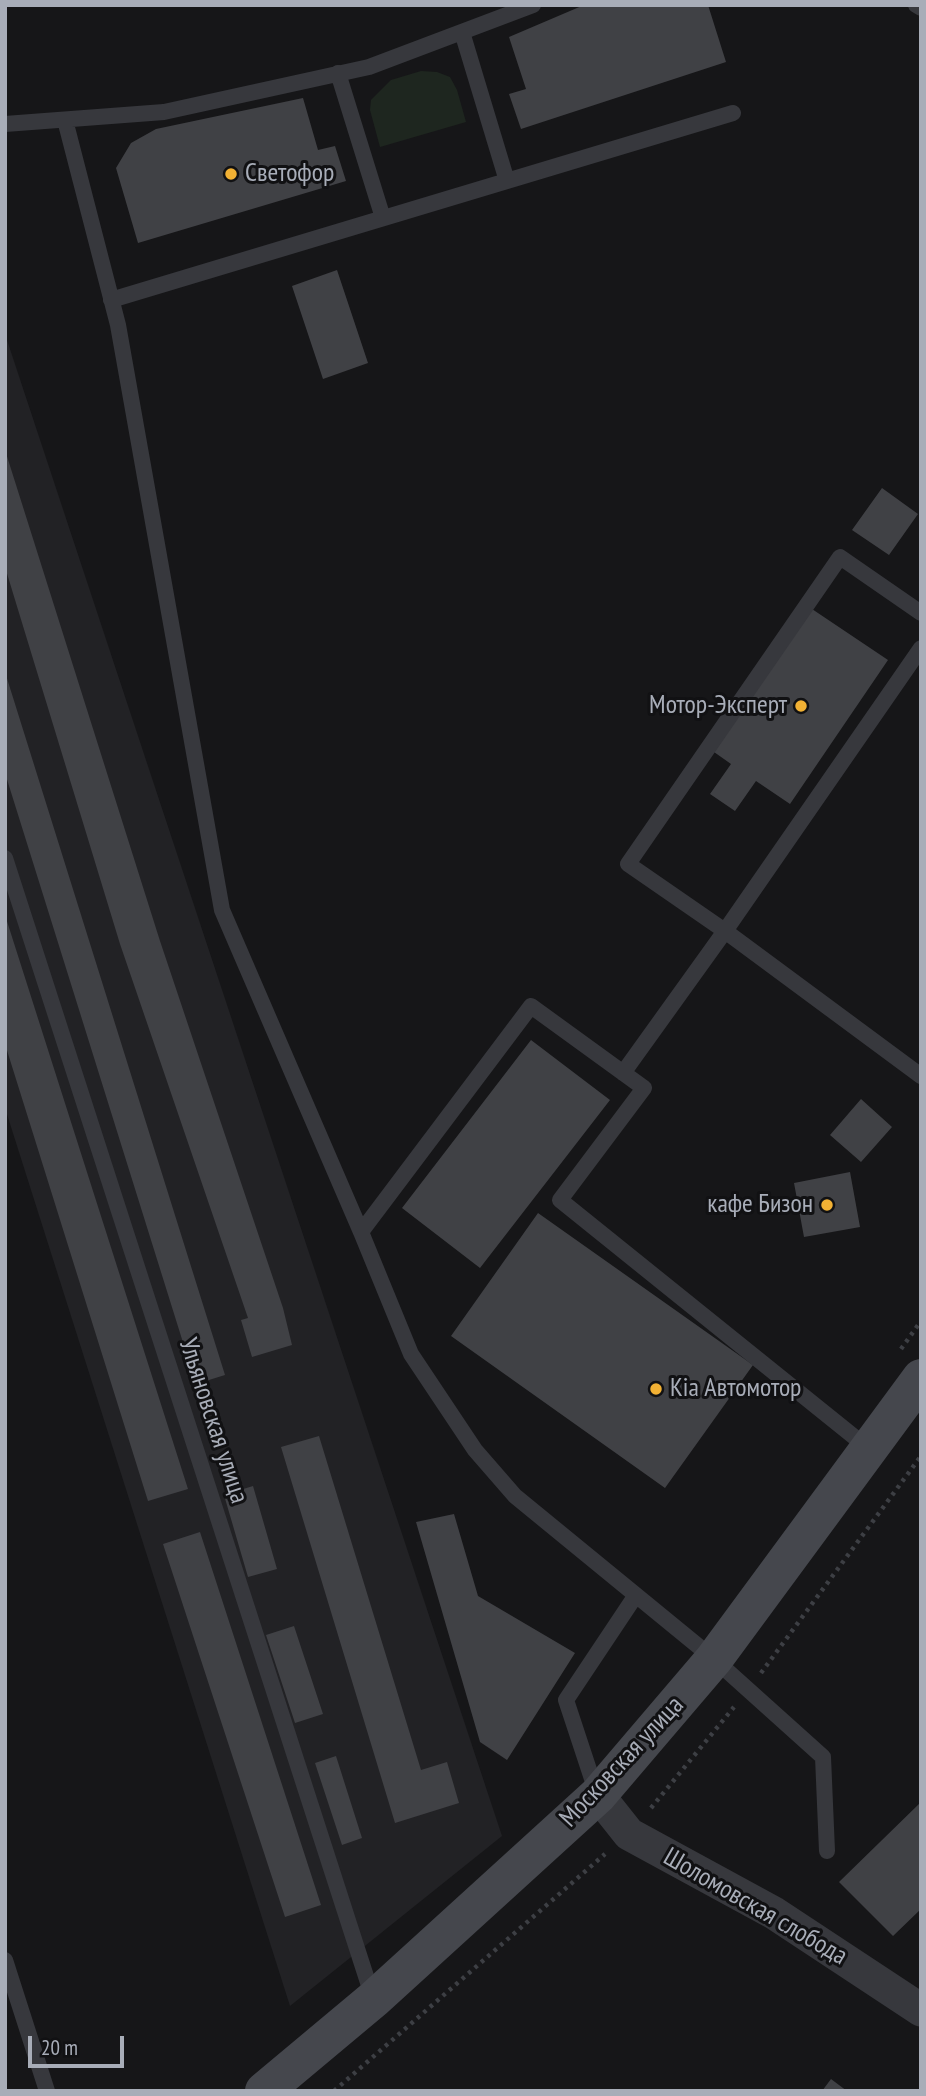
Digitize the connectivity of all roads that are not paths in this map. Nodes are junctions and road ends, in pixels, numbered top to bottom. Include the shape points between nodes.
1 (533, 5) edge
2 (916, 5) edge
3 (921, 8) edge
4 (462, 32) junction
5 (338, 74) junction
6 (733, 113) dead end
7 (65, 120) junction
8 (5, 124) edge
9 (507, 181) junction
10 (383, 218) junction
11 (111, 300) junction
12 (921, 613) edge
13 (921, 648) edge
14 (5, 858) edge
15 (725, 931) junction
16 (623, 1073) junction
17 (921, 1076) edge
18 (360, 1232) junction
19 (921, 1378) edge
20 (868, 1448) junction
21 (636, 1595) junction
22 (714, 1659) junction
23 (598, 1795) junction
24 (827, 1852) dead end
25 (5, 1960) edge
26 (374, 1999) junction
27 (921, 2010) edge
28 (47, 2091) edge
29 (264, 2091) edge

1 - 4 lane
2 - 3 lane
4 - 5 lane
4 - 9 lane
5 - 7 lane via 164,112
5 - 10 lane
6 - 9 lane
7 - 8 lane
7 - 11 lane
9 - 10 lane
10 - 11 lane
11 - 18 lane via 222,910
12 - 15 lane via 840,557 628,863
13 - 15 lane
14 - 26 lane, Ульяновская улица
15 - 16 lane
15 - 17 lane
16 - 18 lane via 531,1006
16 - 20 lane via 643,1088 560,1200
18 - 21 lane via 411,1354 475,1450 515,1496
19 - 20 main road, Московская улица
20 - 22 main road, Московская улица
21 - 22 lane
21 - 23 lane via 566,1700
22 - 23 main road, Московская улица
22 - 24 lane via 823,1757
23 - 26 main road, Московская улица
23 - 27 street, Шоломовская слобода via 629,1834 774,1913
25 - 28 lane
26 - 29 main road, Московская улица

